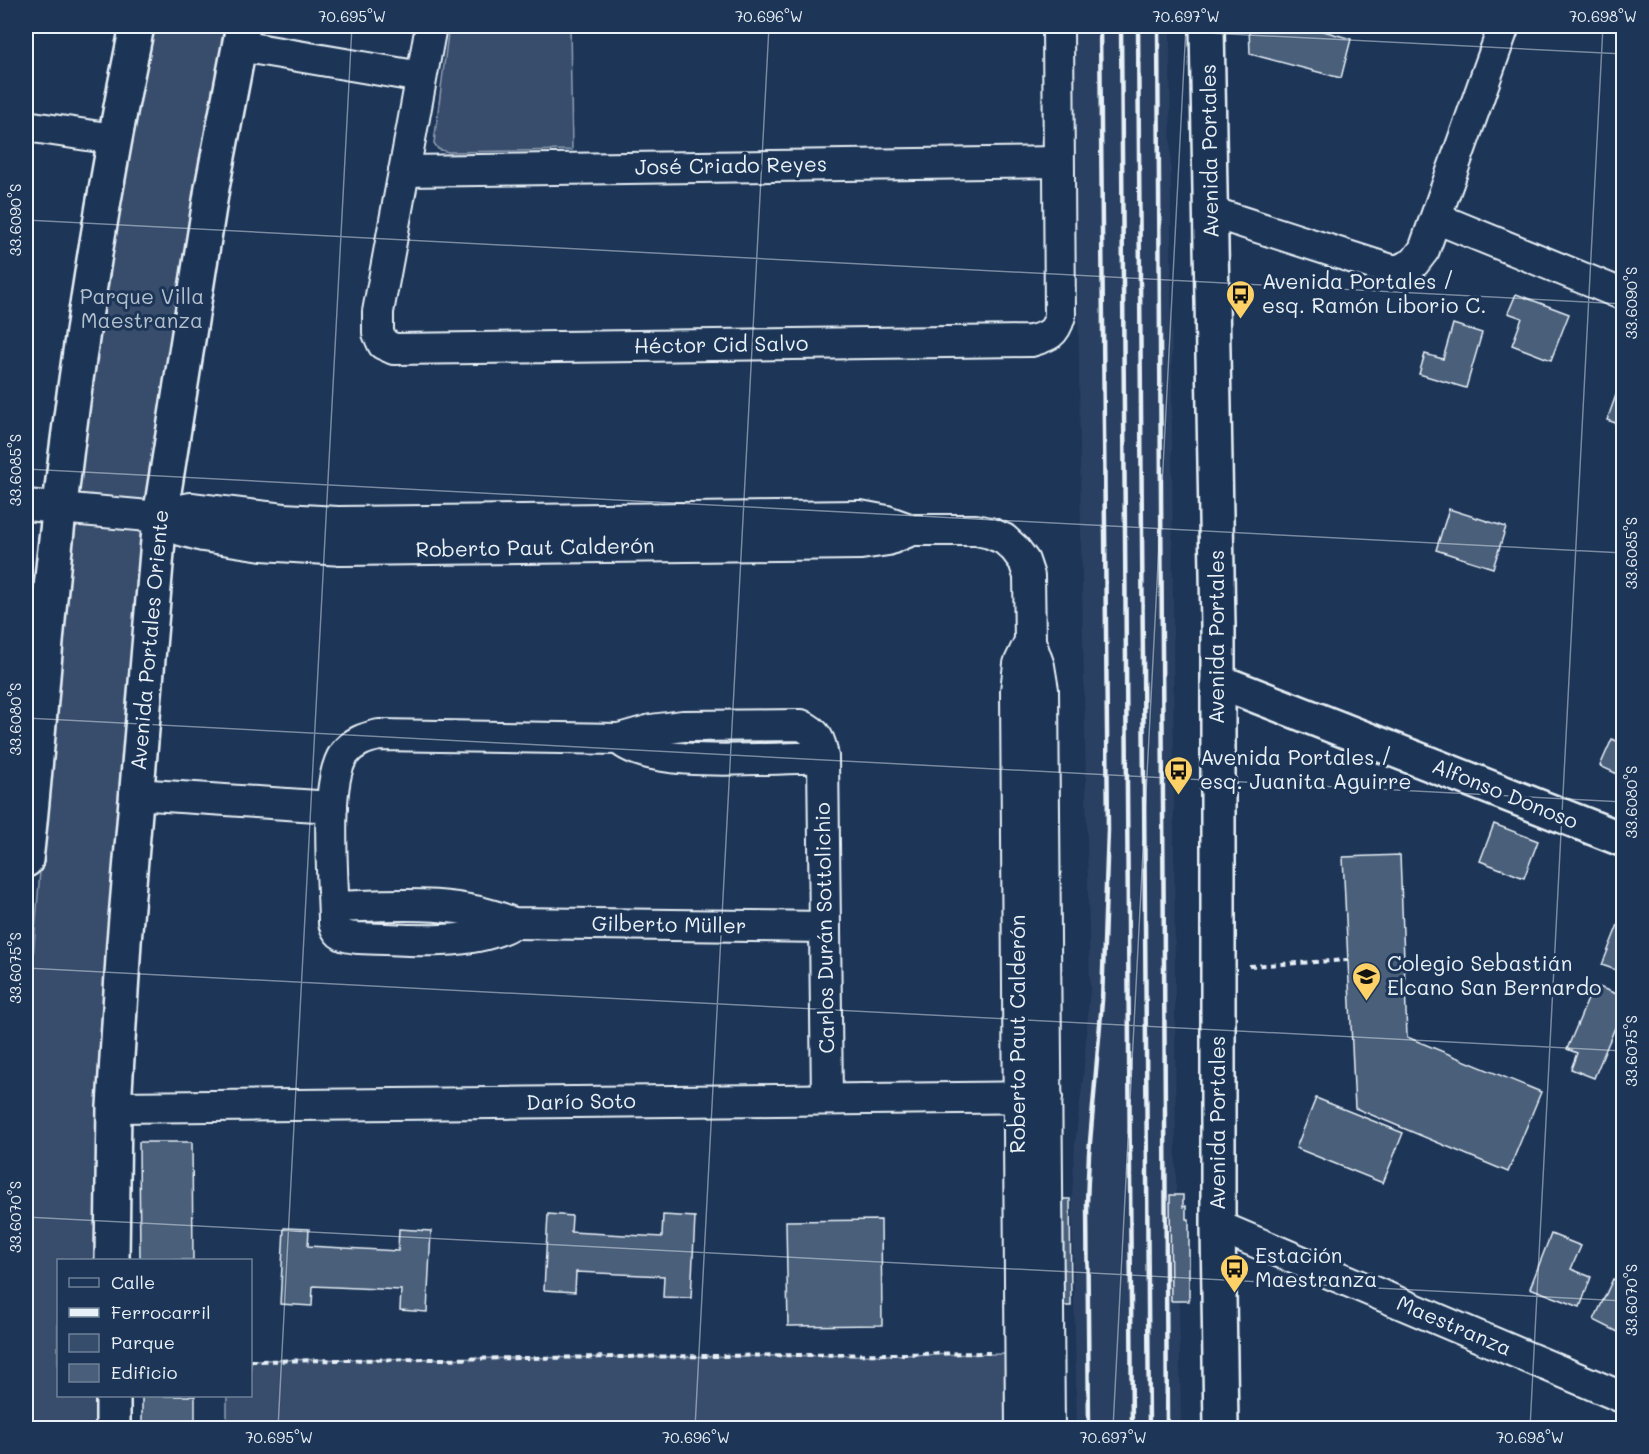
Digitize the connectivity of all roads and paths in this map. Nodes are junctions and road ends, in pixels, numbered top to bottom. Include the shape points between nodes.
1 (137, 26) edge
2 (431, 26) edge
3 (1058, 26) edge
4 (1207, 26) edge
5 (1504, 26) edge
6 (241, 36) edge
7 (421, 77) junction
8 (26, 126) edge
9 (114, 139) junction
10 (1058, 162) junction
11 (404, 171) junction
12 (1211, 212) junction
13 (1436, 218) junction
14 (1623, 295) edge
15 (26, 505) edge
16 (60, 509) junction
17 (160, 517) junction
18 (1218, 681) junction
19 (823, 758) joint
20 (135, 794) junction
21 (332, 807) junction
22 (1623, 840) edge
23 (26, 860) edge
24 (825, 927) junction
25 (1348, 960) dead end
26 (1218, 968) junction
27 (1033, 1097) junction
28 (827, 1099) junction
29 (114, 1107) junction
30 (1218, 1226) junction
31 (112, 1259) edge
32 (1021, 1353) junction
33 (252, 1361) edge
34 (113, 1397) edge
35 (1623, 1398) edge
36 (114, 1428) edge
37 (1021, 1428) edge
38 (1049, 1428) edge
39 (1221, 1428) edge

1 - 9 street
2 - 7 street
3 - 10 street
4 - 12 street, Avenida Portales
5 - 13 street
6 - 7 street
6 - 17 street, Avenida Portales Oriente via 208,211
7 - 11 street
8 - 9 street
9 - 16 street
10 - 11 street, José Criado Reyes
10 - 11 street, Héctor Cid Salvo via 1060,316 1056,329 1046,337 1031,341 408,350 383,344 378,333 378,312
12 - 13 street via 1391,270 1407,267 1420,257
12 - 18 street, Avenida Portales
13 - 14 street
15 - 16 street, Roberto Paut Calderón
16 - 17 street, Roberto Paut Calderón
16 - 23 street
17 - 20 street, Avenida Portales Oriente
17 - 27 street, Roberto Paut Calderón via 191,508 338,522 861,516 912,530 976,530 1004,539 1024,561 1029,576 1030,641 1040,666 1043,690
18 - 22 street, Alfonso Donoso
18 - 26 street, Avenida Portales
19 - 21 street, Gilberto Müller via 816,735 801,725 683,726 620,739 380,735 367,737 349,749 338,766
19 - 24 street, Carlos Durán Sottolichio
20 - 21 street
20 - 29 street, Avenida Portales Oriente
21 - 24 street, Gilberto Müller via 334,906 336,928 343,937 458,939 489,935 513,923
24 - 28 street, Carlos Durán Sottolichio
25 - 26 path
26 - 30 street, Avenida Portales
27 - 28 street, Darío Soto
27 - 32 street, Roberto Paut Calderón
27 - 38 street, Roberto Paut Calderón
28 - 29 street, Darío Soto
29 - 31 street, Avenida Portales Oriente
30 - 35 street, Maestranza
30 - 39 street, Avenida Portales
32 - 33 path
32 - 37 street, Roberto Paut Calderón
34 - 36 street

